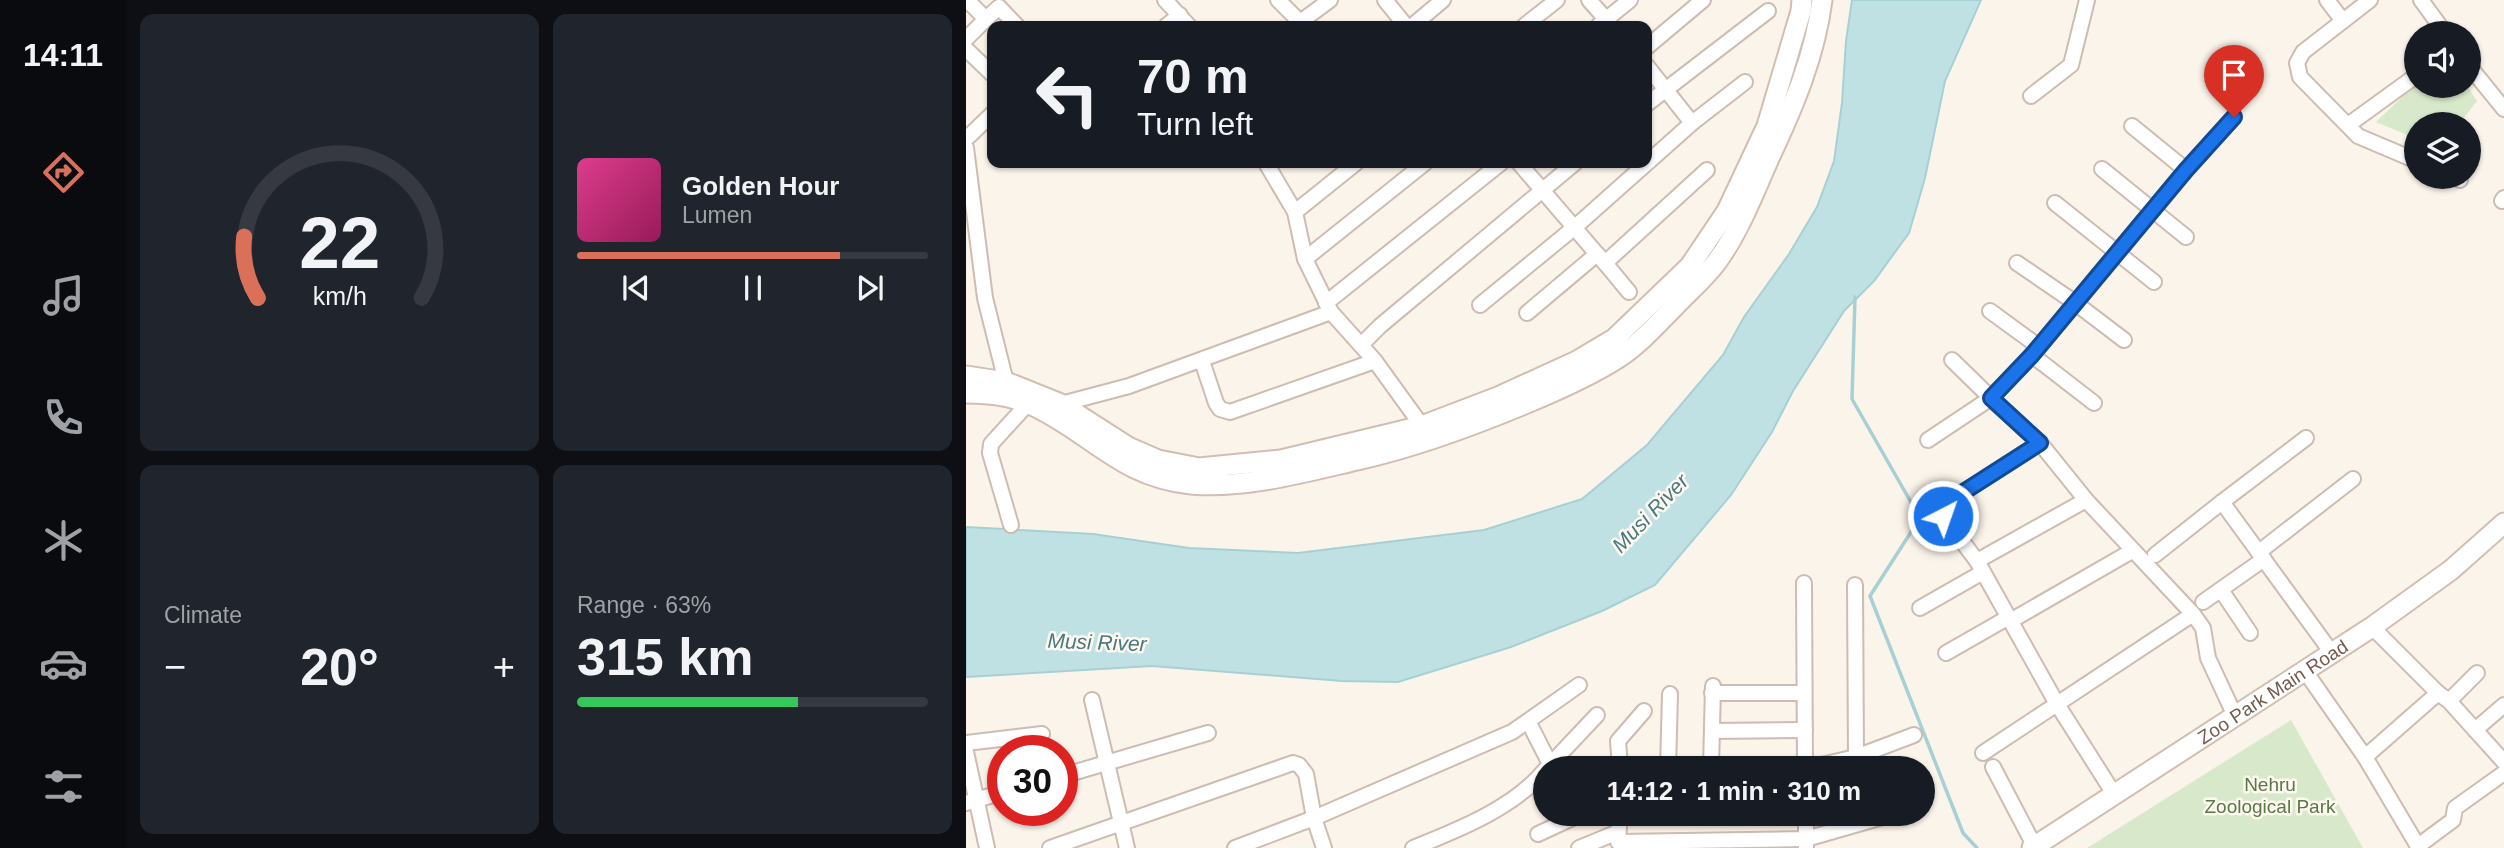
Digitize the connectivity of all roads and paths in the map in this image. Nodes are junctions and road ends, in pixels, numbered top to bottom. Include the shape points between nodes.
1 (967, 0) edge
2 (1278, 0) edge
3 (1330, 0) edge
4 (1385, 0) edge
5 (1443, 0) edge
6 (1557, 0) edge
7 (1588, 0) edge
8 (1630, 0) edge
9 (1703, 0) edge
10 (1802, 0) edge
11 (1822, 0) edge
12 (2087, 0) edge
13 (2327, 0) edge
14 (2370, 0) edge
15 (2421, 0) edge
16 (1167, 1) edge
17 (1768, 11) dead end
18 (986, 19) junction
19 (1012, 21) edge
20 (1184, 21) edge
21 (1296, 21) edge
22 (1302, 21) edge
23 (1402, 21) edge
24 (1418, 21) edge
25 (1530, 21) edge
26 (1603, 21) edge
27 (1608, 21) edge
28 (2343, 21) junction
29 (2436, 21) edge
30 (966, 39) edge
31 (1652, 43) edge
32 (966, 49) edge
33 (987, 69) edge
34 (1652, 72) edge
35 (2481, 81) edge
36 (1745, 82) dead end
37 (2404, 84) edge
38 (1665, 89) junction
39 (2031, 96) dead end
40 (1652, 100) edge
41 (2504, 109) edge
42 (2234, 117) dead end
43 (987, 119) edge
44 (1692, 123) junction
45 (2348, 125) junction
46 (2132, 126) dead end
47 (966, 139) edge
48 (966, 148) edge
49 (2404, 155) edge
50 (1652, 159) edge
51 (1269, 168) edge
52 (1350, 168) edge
53 (1419, 168) edge
54 (1495, 168) edge
55 (1523, 168) edge
56 (1569, 168) edge
57 (1642, 168) edge
58 (2102, 169) dead end
59 (1707, 170) dead end
60 (2186, 170) junction
61 (1542, 190) junction
62 (2055, 203) dead end
63 (2152, 211) junction
64 (1295, 212) junction
65 (1575, 228) junction
66 (2186, 237) dead end
67 (2117, 253) junction
68 (1601, 258) junction
69 (1305, 259) junction
70 (2017, 263) dead end
71 (2154, 282) dead end
72 (1629, 292) dead end
73 (2074, 302) junction
74 (1480, 305) dead end
75 (1328, 307) junction
76 (1990, 311) dead end
77 (1527, 313) dead end
78 (2124, 340) dead end
79 (1361, 345) junction
80 (2035, 350) junction
81 (1952, 360) dead end
82 (1202, 361) junction
83 (1375, 361) junction
84 (966, 376) edge
85 (1006, 382) junction
86 (966, 393) edge
87 (1991, 398) junction
88 (1033, 399) junction
89 (1061, 404) junction
90 (2094, 404) dead end
91 (1422, 426) junction
92 (2306, 438) dead end
93 (1928, 440) dead end
94 (2040, 443) junction
95 (2353, 479) dead end
96 (2086, 500) junction
97 (2222, 502) junction
98 (2504, 523) edge
99 (1011, 525) dead end
100 (2132, 551) junction
101 (2155, 555) dead end
102 (2261, 555) junction
103 (1980, 566) junction
104 (1804, 583) dead end
105 (1855, 585) dead end
106 (2221, 590) junction
107 (1920, 608) dead end
108 (2198, 608) junction
109 (2011, 619) junction
110 (2372, 627) junction
111 (2250, 633) dead end
112 (1946, 653) dead end
113 (2332, 653) junction
114 (2305, 671) junction
115 (2477, 673) dead end
116 (1579, 685) dead end
117 (1804, 693) junction
118 (1670, 694) dead end
119 (2444, 697) junction
120 (1092, 700) dead end
121 (2057, 704) junction
122 (2504, 705) edge
123 (1644, 711) dead end
124 (1597, 715) dead end
125 (2235, 716) junction
126 (1528, 721) junction
127 (1805, 730) junction
128 (2475, 730) junction
129 (1712, 731) junction
130 (1208, 733) dead end
131 (1042, 734) dead end
132 (1914, 735) dead end
133 (966, 743) edge
134 (966, 752) edge
135 (1983, 753) dead end
136 (1542, 756) edge
137 (1558, 756) edge
138 (1619, 756) edge
139 (1668, 756) edge
140 (1712, 756) edge
141 (1806, 756) edge
142 (1856, 756) edge
143 (1859, 756) edge
144 (2365, 757) junction
145 (2504, 762) edge
146 (1107, 765) junction
147 (1993, 766) dead end
148 (1078, 772) edge
149 (2504, 773) edge
150 (1533, 783) edge
151 (2114, 794) junction
152 (971, 801) edge
153 (1314, 818) junction
154 (1120, 825) junction
155 (1555, 826) edge
156 (1806, 826) edge
157 (1858, 826) edge
158 (1538, 834) dead end
159 (1618, 841) edge
160 (1806, 844) edge
161 (2040, 846) edge
162 (2418, 847) edge
163 (987, 848) edge
164 (1050, 848) edge
165 (1127, 848) edge
166 (1235, 848) edge
167 (1324, 848) edge
168 (1413, 848) edge
169 (1579, 848) edge

1 - 18 street
2 - 21 street
3 - 22 street
4 - 23 street
5 - 24 street
6 - 25 street
7 - 26 street
8 - 27 street
9 - 31 street
10 - 91 street via 1767,126 1727,211 1690,266 1614,339 1498,397
11 - 88 street via 1809,64 1786,123 1718,260 1618,358 1559,389 1392,452 1227,485 1154,478 1117,460
12 - 39 street via 2071,65
13 - 28 street
14 - 28 street
15 - 29 street
16 - 20 street
17 - 38 street
18 - 19 street via 999,7
18 - 30 street
28 - 45 street via 2303,52 2297,63 2300,77
32 - 33 street
34 - 38 street
35 - 41 street
36 - 44 street
37 - 45 street
38 - 40 street
38 - 44 street
42 - 60 street
43 - 47 street
44 - 50 street
45 - 49 street via 2358,135
46 - 60 street
48 - 85 street via 985,298
51 - 64 street
52 - 64 street
53 - 69 street
54 - 75 street
55 - 61 street
56 - 61 street
57 - 65 street
58 - 63 street
59 - 68 street
60 - 63 street
61 - 65 street
61 - 79 street
62 - 67 street
63 - 66 street
63 - 67 street
64 - 69 street
65 - 68 street
65 - 74 street
67 - 71 street
67 - 73 street
68 - 72 street
68 - 77 street
69 - 75 street
70 - 73 street
73 - 78 street
73 - 80 street
75 - 79 street
75 - 82 street
76 - 80 street
79 - 83 street
80 - 87 street
80 - 90 street
81 - 87 street
82 - 83 street via 1216,403 1230,412
82 - 89 street
83 - 91 street
84 - 85 street
85 - 88 street
86 - 88 street
87 - 93 street
87 - 94 street
88 - 89 street
88 - 99 street via 991,444
89 - 91 street via 1128,447 1158,460 1199,468 1281,460
92 - 97 street
94 - 96 street
94 - 103 street via 1944,509 1947,524
95 - 102 street
96 - 100 street
96 - 103 street
97 - 101 street
97 - 102 street
98 - 110 street, Zoo Park Main Road via 2451,570
100 - 108 street
100 - 109 street
102 - 106 street
102 - 113 street
103 - 107 street
103 - 109 street
104 - 117 street
105 - 142 street
106 - 108 street
106 - 111 street
108 - 121 street
108 - 125 street via 2208,658
109 - 112 street
109 - 121 street
110 - 113 street, Zoo Park Main Road
110 - 119 street
113 - 114 street, Zoo Park Main Road
114 - 125 street, Zoo Park Main Road
114 - 144 street
115 - 119 street
116 - 126 street
117 - 127 street
117 - 129 street via 1712,689
118 - 139 street
119 - 128 street
119 - 144 street
120 - 146 street
121 - 135 street
121 - 151 street
122 - 128 street
123 - 138 street via 1618,741
124 - 137 street
125 - 151 street, Zoo Park Main Road
126 - 136 street
126 - 153 street
127 - 129 street
127 - 141 street
128 - 145 street
129 - 140 street
130 - 146 street
131 - 133 street
132 - 143 street
134 - 152 street
144 - 162 street
146 - 148 street
146 - 154 street
147 - 161 street
149 - 162 street via 2455,808 2453,820
150 - 168 street via 1474,824
151 - 161 street, Zoo Park Main Road
152 - 163 street
153 - 154 street via 1306,774 1293,763
153 - 166 street
153 - 167 street
154 - 164 street
154 - 165 street
155 - 158 street
156 - 160 street
157 - 160 street
159 - 160 street
159 - 169 street

